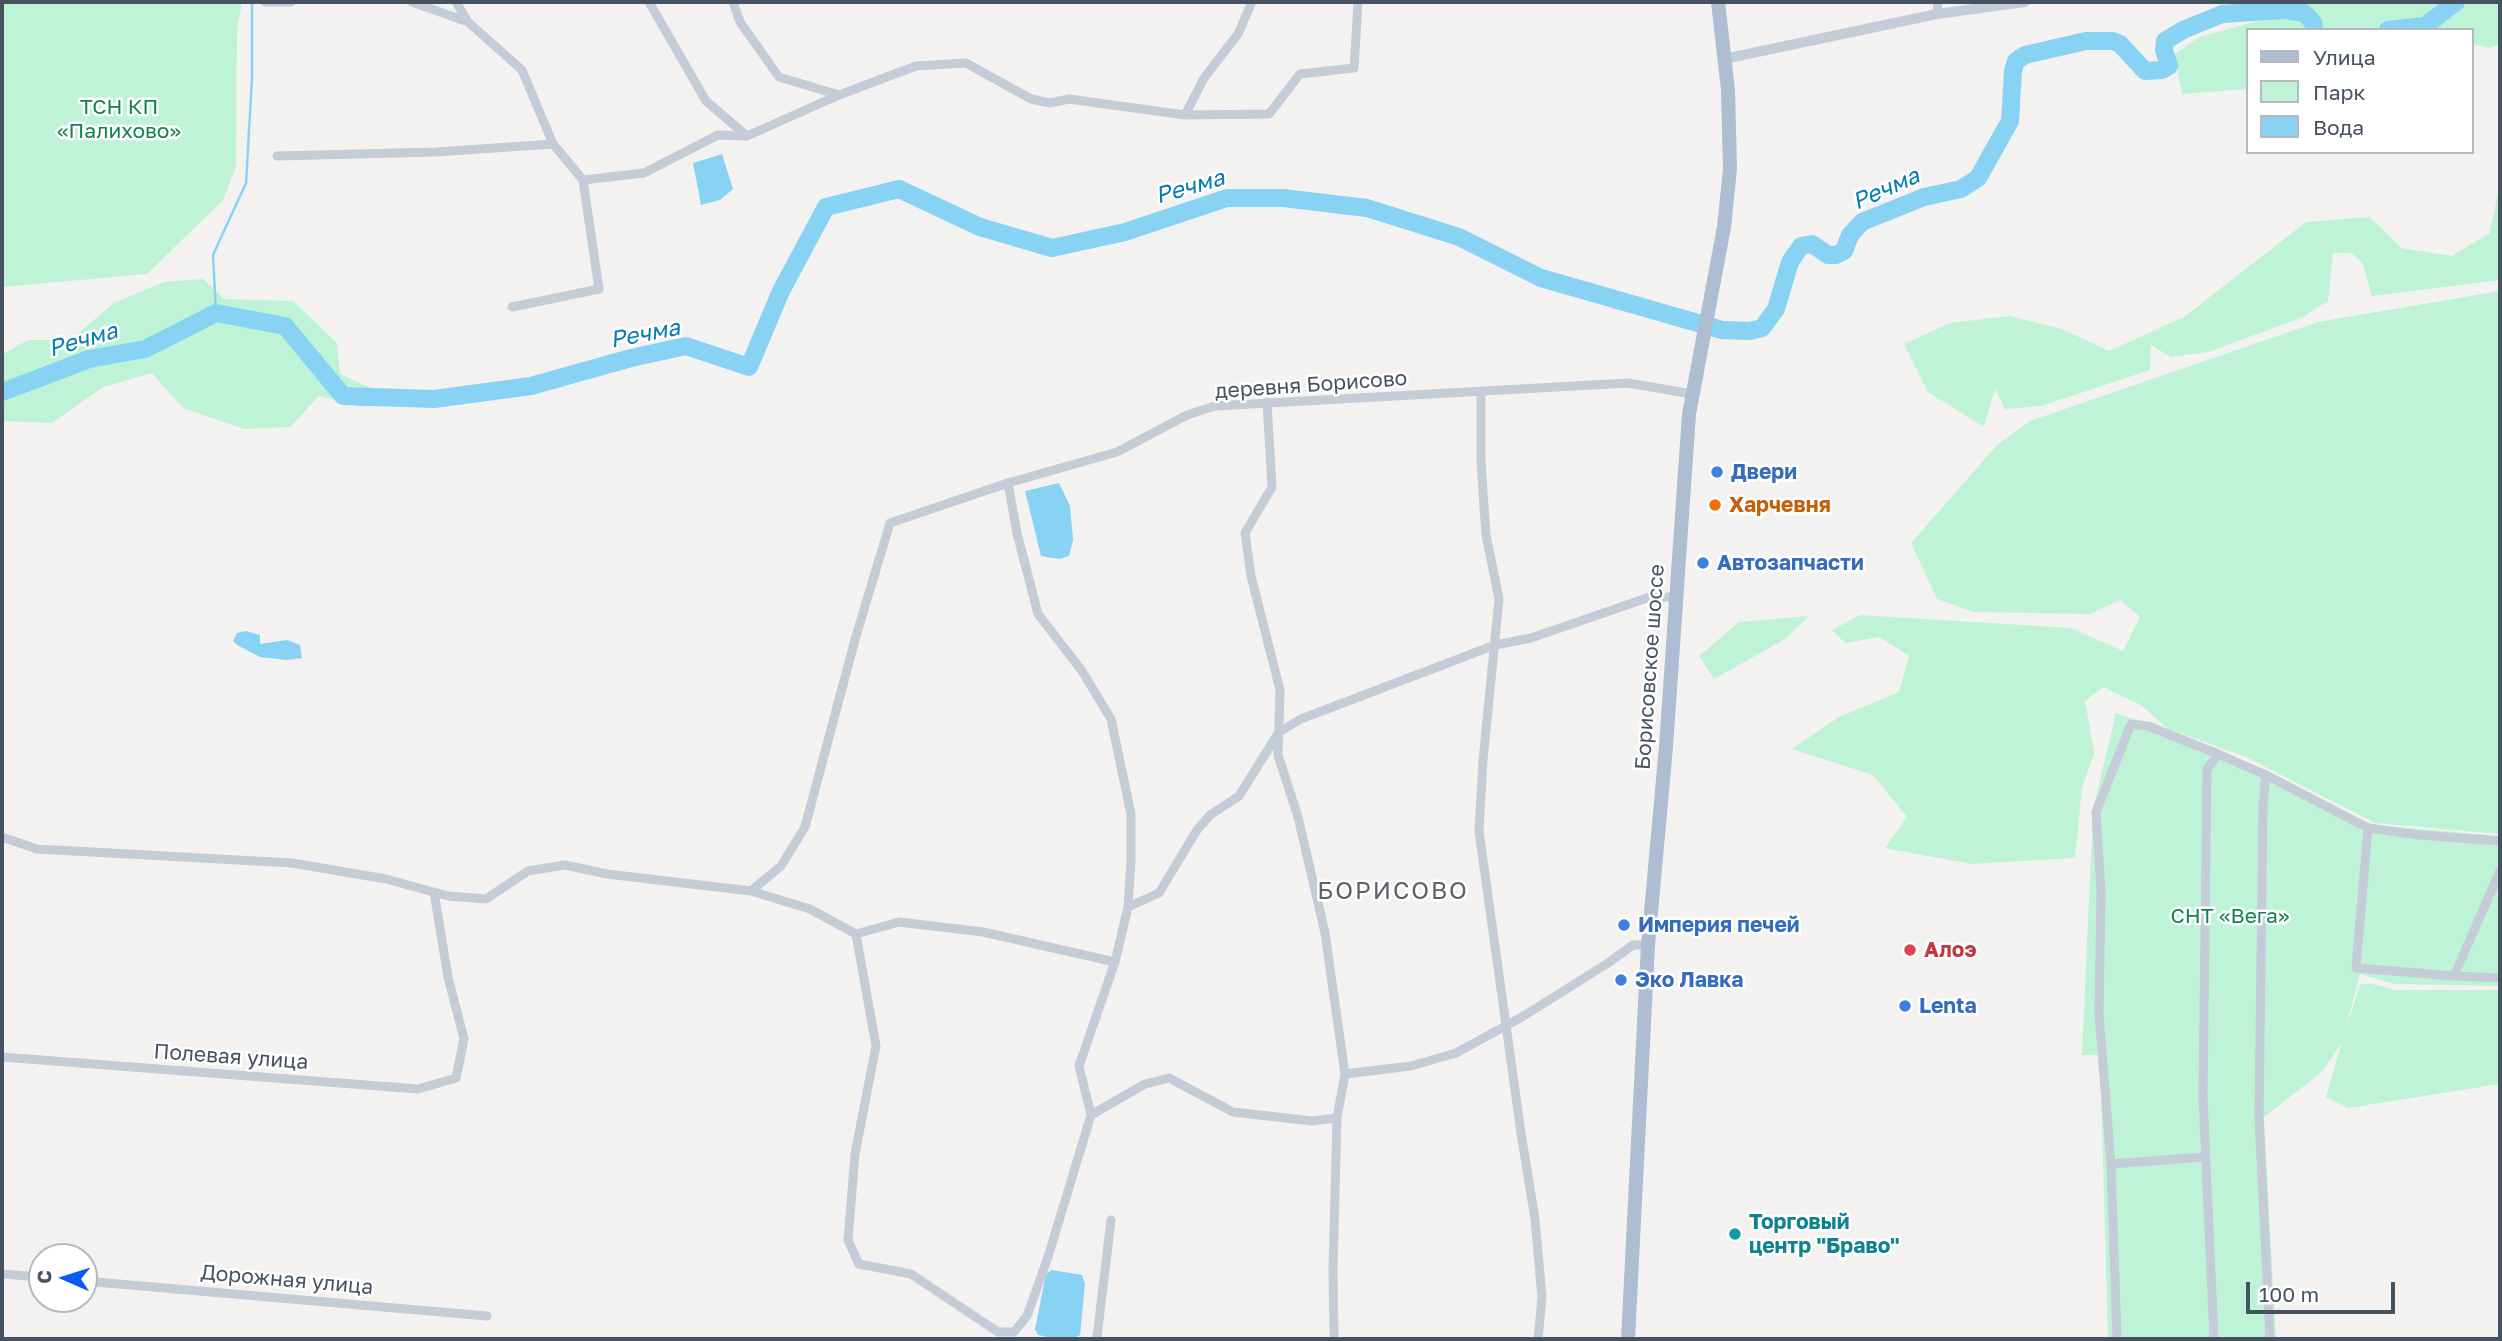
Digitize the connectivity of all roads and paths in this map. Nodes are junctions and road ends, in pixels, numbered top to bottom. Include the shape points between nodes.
1 (265, 2) edge
2 (291, 2) edge
3 (412, 2) edge
4 (456, 2) edge
5 (649, 2) edge
6 (733, 2) edge
7 (1252, 2) edge
8 (1357, 2) edge
9 (1718, 2) edge
10 (1938, 2) edge
11 (2025, 2) edge
12 (1937, 14) junction
13 (468, 22) junction
14 (1724, 60) junction
15 (839, 95) junction
16 (1185, 115) junction
17 (747, 136) junction
18 (554, 144) junction
19 (277, 156) dead end
20 (583, 180) junction
21 (513, 307) dead end
22 (1481, 393) junction
23 (1692, 394) junction
24 (1267, 402) junction
25 (1008, 483) junction
26 (1675, 597) junction
27 (1495, 645) junction
28 (1279, 732) junction
29 (2218, 754) junction
30 (2266, 775) junction
31 (2368, 828) junction
32 (2, 837) edge
33 (2500, 841) edge
34 (2500, 872) edge
35 (751, 891) junction
36 (434, 892) junction
37 (1128, 907) junction
38 (856, 934) junction
39 (1648, 945) junction
40 (1115, 962) junction
41 (2454, 976) junction
42 (2500, 978) edge
43 (1507, 1024) junction
44 (2, 1057) edge
45 (1345, 1074) junction
46 (1091, 1115) junction
47 (1337, 1118) junction
48 (2204, 1157) junction
49 (2112, 1164) junction
50 (1111, 1220) dead end
51 (2, 1274) edge
52 (28, 1276) edge
53 (98, 1282) edge
54 (487, 1316) dead end
55 (1000, 1336) edge
56 (1095, 1339) edge
57 (1334, 1339) edge
58 (1538, 1339) edge
59 (1628, 1339) edge
60 (2117, 1339) edge
61 (2214, 1339) edge
62 (2270, 1339) edge

1 - 2 street
3 - 13 street
4 - 13 street
5 - 17 street via 706,101
6 - 15 street via 740,22 779,78
7 - 16 street via 1238,34 1204,78
8 - 16 street via 1354,68 1300,74 1269,114
9 - 14 main road, Борисовское шоссе
10 - 12 street
11 - 12 street
12 - 14 street
13 - 18 street via 522,70
14 - 23 main road, Борисовское шоссе via 1730,169 1724,227
15 - 16 street via 916,66 966,63 1031,99 1050,103 1069,99
15 - 17 street
17 - 20 street via 718,135 644,173
18 - 19 street
18 - 20 street
20 - 21 street via 598,289
22 - 23 street, деревня Борисово via 1628,383
22 - 24 street, деревня Борисово
22 - 27 street via 1486,535 1499,599
23 - 26 main road, Борисовское шоссе
24 - 25 street, деревня Борисово via 1187,415 1117,452
24 - 28 street via 1272,487 1245,533 1251,576 1280,690
25 - 35 street, деревня Борисово via 890,523 805,827 781,866
25 - 37 street via 1038,614 1082,671 1111,719 1130,814
26 - 27 street via 1650,597 1531,638
26 - 39 main road, Борисовское шоссе
27 - 28 street via 1301,719
27 - 43 street via 1479,831
28 - 37 street via 1239,796 1197,830 1159,893
28 - 45 street via 1278,755 1298,817 1325,933
29 - 30 street
29 - 48 street via 2207,769
29 - 49 street via 2148,726 2131,724 2096,813 2101,891 2099,1014
30 - 31 street
30 - 62 street via 2259,1118
31 - 33 street
31 - 41 street via 2356,968
32 - 36 street via 37,849 292,863
34 - 41 street
35 - 36 street via 565,865 528,871 486,899
35 - 38 street via 810,909
36 - 44 street, Полевая улица via 464,1039 456,1077 418,1089
37 - 40 street
38 - 40 street via 899,922 983,932
38 - 55 street via 876,1046 855,1154 848,1240 859,1264 911,1274
39 - 43 street via 1633,945
39 - 59 main road, Борисовское шоссе
40 - 46 street via 1079,1066
41 - 42 street
43 - 45 street via 1456,1053 1411,1066
43 - 58 street via 1535,1219 1542,1297
45 - 47 street
46 - 47 street via 1144,1083 1169,1077 1233,1112 1312,1121
46 - 55 street via 1027,1316 1014,1332
47 - 57 street
48 - 49 street
48 - 61 street
49 - 60 street
50 - 56 street
51 - 52 street
53 - 54 street, Дорожная улица

